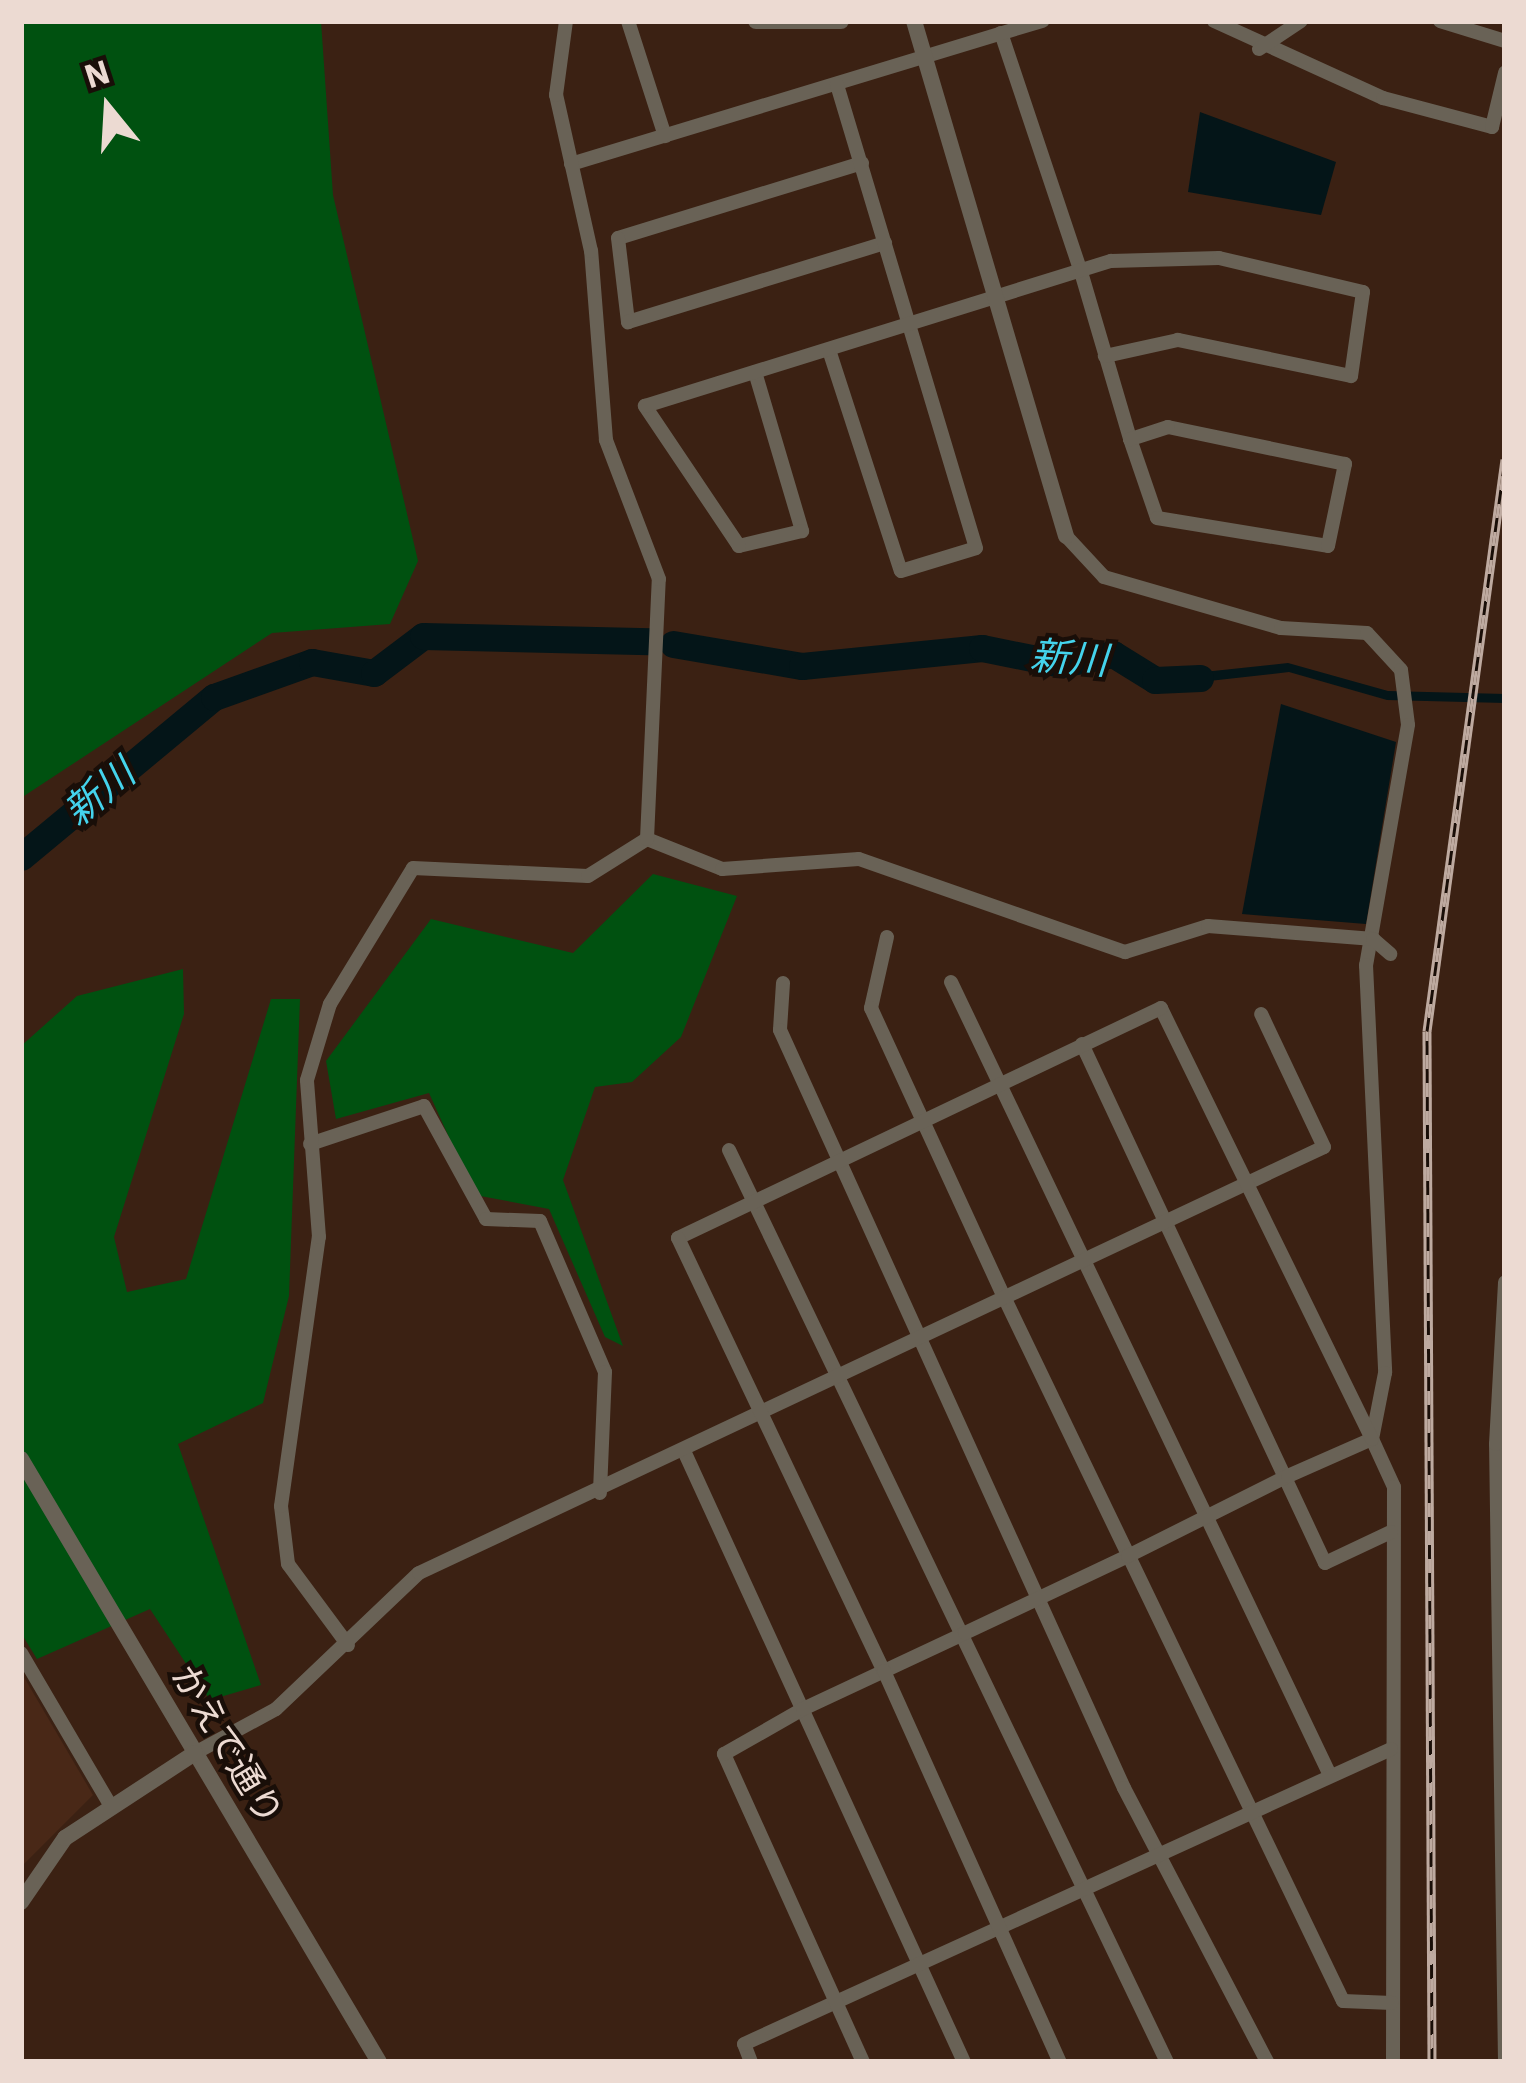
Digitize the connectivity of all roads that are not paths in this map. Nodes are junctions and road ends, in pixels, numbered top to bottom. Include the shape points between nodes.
1 (566, 21) edge
2 (628, 21) edge
3 (756, 21) edge
4 (841, 21) edge
5 (914, 21) edge
6 (1043, 21) edge
7 (1214, 21) edge
8 (1301, 21) edge
9 (1440, 21) edge
10 (1001, 33) junction
11 (1505, 41) edge
12 (1258, 49) junction
13 (923, 56) junction
14 (1505, 73) edge
15 (837, 84) junction
16 (665, 136) junction
17 (862, 163) junction
18 (571, 164) junction
19 (885, 243) junction
20 (1081, 272) junction
21 (996, 297) junction
22 (910, 324) junction
23 (829, 350) junction
24 (1105, 356) junction
25 (755, 372) junction
26 (1130, 439) junction
27 (1066, 536) joint
28 (647, 839) junction
29 (887, 937) dead end
30 (1373, 939) junction
31 (1390, 954) dead end
32 (951, 982) dead end
33 (783, 983) dead end
34 (1261, 1014) dead end
35 (1082, 1044) junction
36 (1002, 1087) junction
37 (923, 1122) junction
38 (310, 1144) junction
39 (729, 1150) dead end
40 (843, 1161) junction
41 (1244, 1184) junction
42 (759, 1200) junction
43 (1165, 1221) junction
44 (1085, 1259) junction
45 (1505, 1282) edge
46 (1004, 1299) junction
47 (925, 1337) junction
48 (1503, 1360) edge
49 (843, 1375) junction
50 (764, 1415) junction
51 (1372, 1439) junction
52 (1501, 1444) edge
53 (684, 1451) junction
54 (21, 1459) edge
55 (1288, 1476) junction
56 (600, 1493) junction
57 (1208, 1515) junction
58 (1391, 1532) junction
59 (1501, 1532) edge
60 (1127, 1556) junction
61 (1044, 1596) junction
62 (1501, 1614) edge
63 (965, 1633) junction
64 (348, 1645) junction
65 (21, 1653) edge
66 (884, 1671) junction
67 (1501, 1701) edge
68 (803, 1709) junction
69 (1391, 1749) junction
70 (195, 1753) junction
71 (1330, 1775) junction
72 (1501, 1786) edge
73 (110, 1803) junction
74 (1251, 1815) junction
75 (1156, 1856) junction
76 (1502, 1869) edge
77 (1089, 1890) junction
78 (21, 1902) edge
79 (997, 1928) junction
80 (918, 1964) junction
81 (1504, 1964) edge
82 (835, 2002) junction
83 (1392, 2003) junction
84 (1505, 2046) edge
85 (379, 2062) edge
86 (752, 2062) edge
87 (863, 2062) edge
88 (964, 2062) edge
89 (1060, 2062) edge
90 (1167, 2062) edge
91 (1267, 2062) edge
92 (1393, 2062) edge
93 (1504, 2062) edge

1 - 18 street via 556,95
2 - 16 street
3 - 4 street
5 - 13 street
6 - 10 street
7 - 12 street
8 - 12 street
9 - 11 street
10 - 13 street
10 - 20 street
12 - 14 street via 1492,127
13 - 15 street
13 - 21 street
15 - 16 street
15 - 17 street
16 - 18 street
17 - 19 street
17 - 19 street via 619,238 628,322
18 - 28 street via 606,440 659,579
19 - 22 street
20 - 21 street
20 - 24 street
20 - 24 street via 1164,253 1363,292 1351,376 1178,340
21 - 22 street
21 - 27 street
22 - 23 street
22 - 23 street via 976,548 901,571
23 - 25 street
24 - 26 street
25 - 25 street via 645,406 739,546 802,531
26 - 26 street via 1157,518 1328,546 1345,464 1168,427
27 - 30 street via 1104,577 1388,646 1408,724
28 - 30 street via 722,869 859,859 1124,952 1208,926
28 - 38 street via 588,876 427,862 400,879 330,1004 307,1080
29 - 37 street via 871,1008
30 - 31 street
30 - 51 street via 1385,1373
32 - 36 street
33 - 40 street via 780,1030
34 - 41 street via 1324,1147
35 - 36 street
35 - 41 street via 1161,1009
35 - 43 street
36 - 37 street
36 - 44 street
37 - 40 street
37 - 46 street
38 - 56 street via 424,1106 486,1219 540,1221 605,1372
38 - 64 street via 319,1237 281,1506 288,1564
39 - 42 street
40 - 42 street
40 - 47 street
41 - 43 street
41 - 51 street
42 - 49 street
42 - 50 street via 678,1238
43 - 44 street
43 - 55 street
44 - 46 street
44 - 57 street
45 - 48 street
46 - 47 street
46 - 60 street
47 - 49 street
47 - 61 street
48 - 52 street
49 - 50 street
49 - 63 street
50 - 53 street
50 - 66 street
51 - 55 street
51 - 58 street via 1394,1487
52 - 59 street
53 - 56 street
53 - 68 street
54 - 70 street, かえで通り
55 - 57 street
55 - 58 street via 1325,1563
56 - 64 street via 419,1573
57 - 60 street
57 - 71 street
58 - 69 street
59 - 62 street
60 - 61 street
60 - 74 street
61 - 63 street
61 - 75 street
62 - 67 street
63 - 66 street
63 - 77 street
64 - 70 street via 276,1709
65 - 73 street
66 - 68 street
66 - 79 street
67 - 72 street
68 - 80 street
68 - 82 street via 724,1754
69 - 71 street
69 - 83 street
70 - 73 street
70 - 85 street, かえで通り
71 - 74 street
72 - 76 street
73 - 78 street via 40,1865
74 - 75 street
74 - 83 street via 1342,2001
75 - 77 street
75 - 91 street
76 - 81 street
77 - 79 street
77 - 90 street
79 - 80 street
79 - 89 street
80 - 82 street
80 - 88 street
81 - 84 street
82 - 86 street via 744,2044
82 - 87 street
83 - 92 street
84 - 93 street

